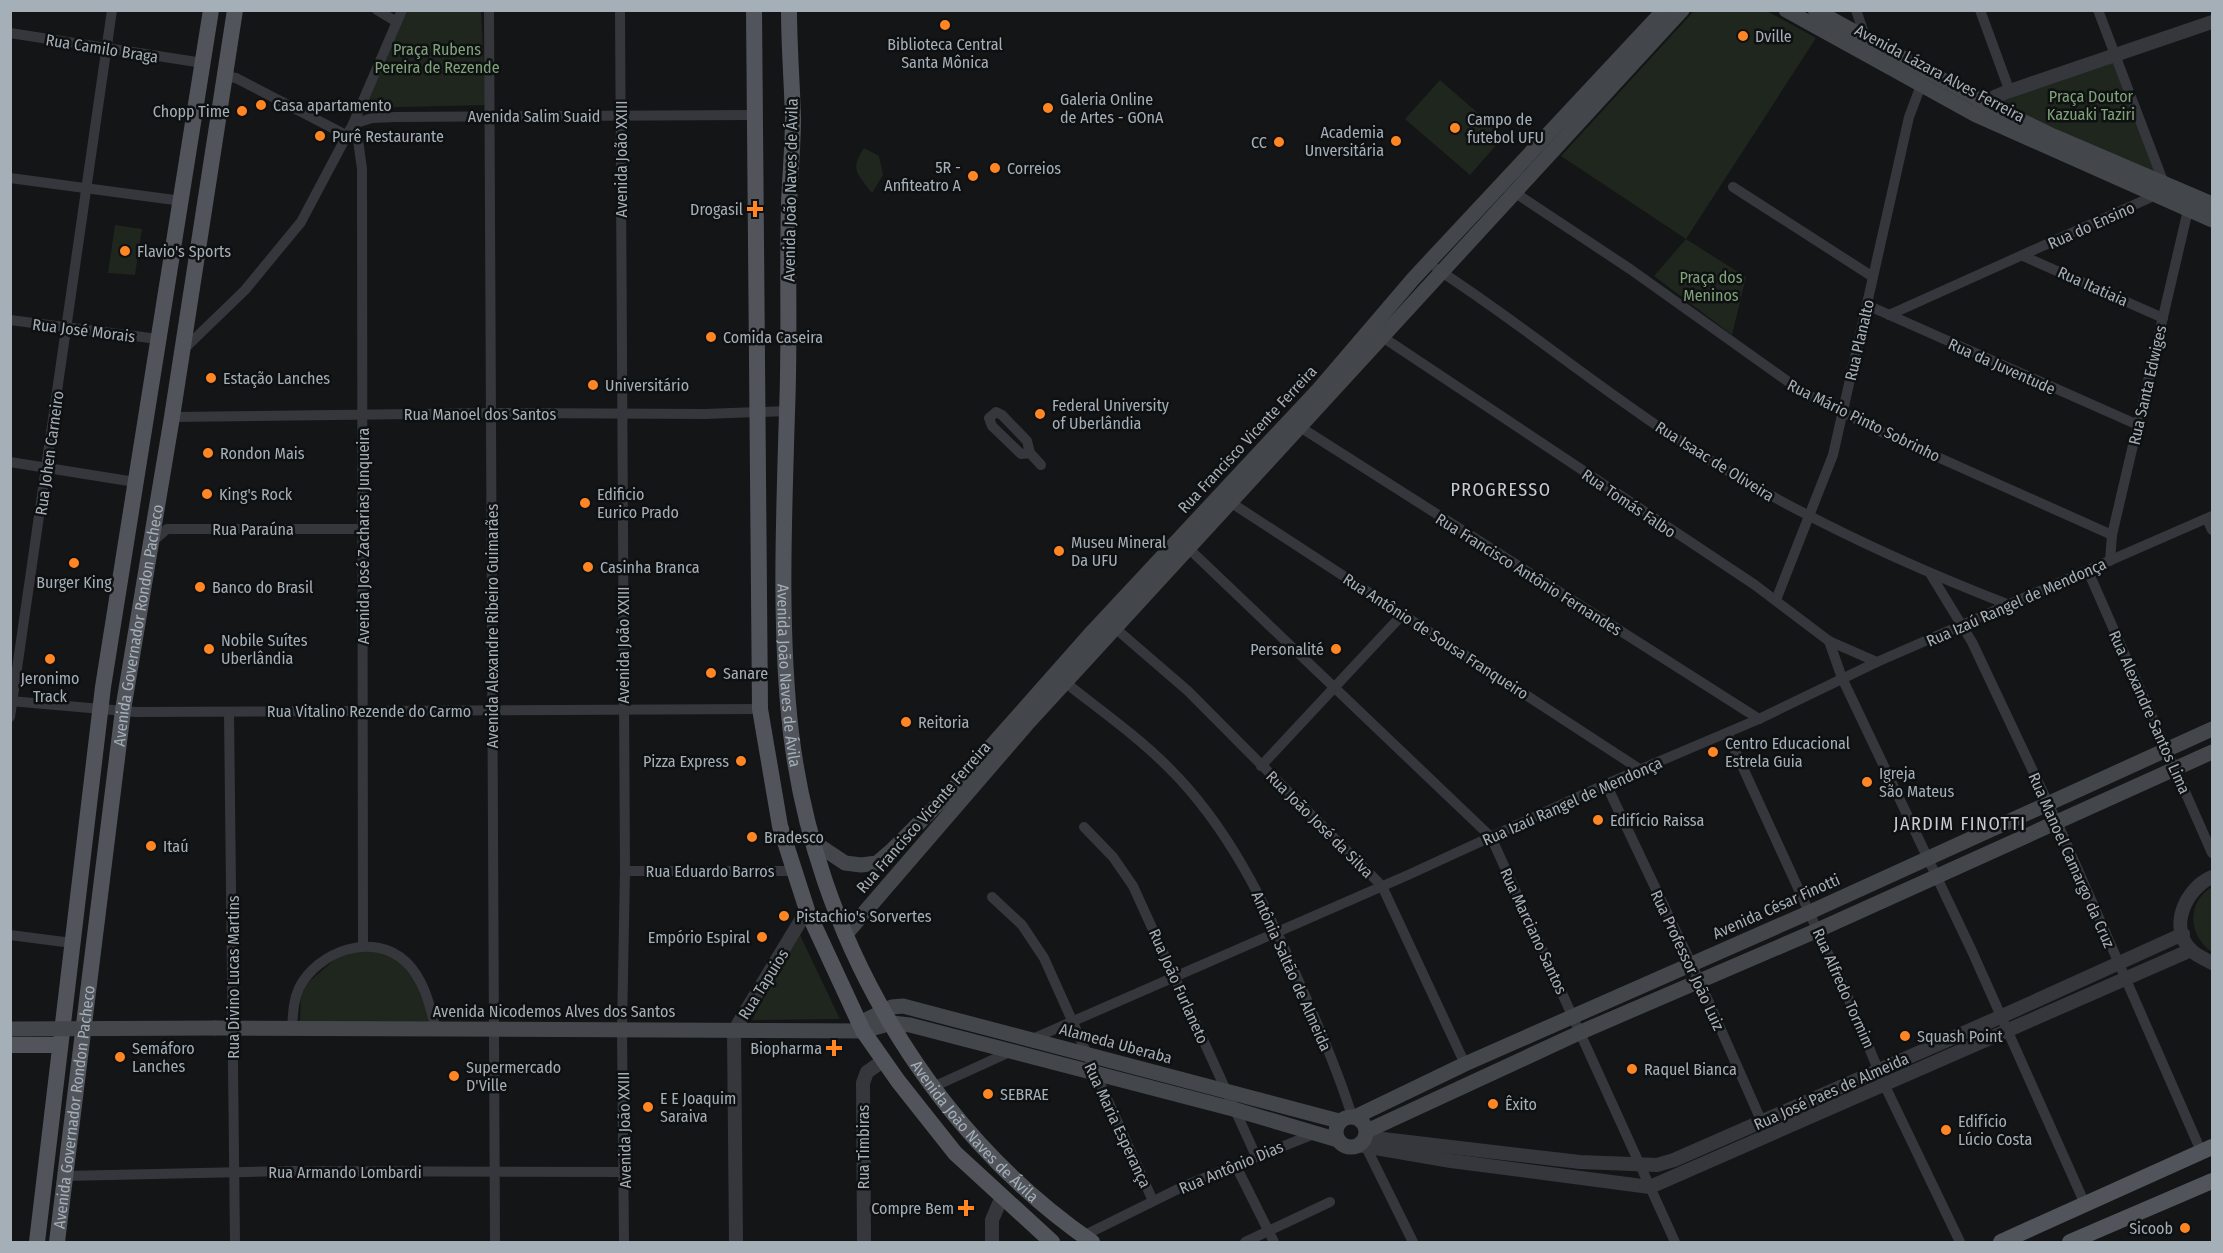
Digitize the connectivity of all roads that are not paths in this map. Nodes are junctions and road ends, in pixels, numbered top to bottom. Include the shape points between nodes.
1 (112, 10) edge
2 (211, 10) edge
3 (235, 10) edge
4 (377, 10) edge
5 (402, 10) edge
6 (489, 10) edge
7 (620, 10) edge
8 (754, 10) edge
9 (789, 10) edge
10 (1664, 10) edge
11 (1682, 10) edge
12 (1786, 10) edge
13 (1815, 10) edge
14 (1856, 10) edge
15 (1980, 10) edge
16 (2098, 10) edge
17 (397, 22) junction
18 (2212, 22) edge
19 (10, 33) edge
20 (1866, 40) junction
21 (107, 49) junction
22 (2114, 56) junction
23 (198, 62) junction
24 (225, 76) junction
25 (1923, 80) junction
26 (2010, 92) junction
27 (1980, 109) junction
28 (753, 115) junction
29 (622, 116) junction
30 (490, 118) junction
31 (350, 130) junction
32 (10, 178) edge
33 (1733, 187) dead end
34 (86, 188) junction
35 (2159, 188) junction
36 (1514, 192) junction
37 (182, 201) junction
38 (2212, 204) edge
39 (2188, 210) junction
40 (2212, 220) edge
41 (2023, 256) junction
42 (1429, 264) junction
43 (1443, 273) junction
44 (1873, 277) junction
45 (1867, 305) junction
46 (1889, 315) junction
47 (2163, 318) junction
48 (10, 320) edge
49 (66, 329) junction
50 (1384, 338) junction
51 (158, 339) junction
52 (182, 351) junction
53 (787, 411) junction
54 (756, 412) junction
55 (493, 413) junction
56 (1844, 414) junction
57 (363, 415) junction
58 (622, 415) junction
59 (172, 417) junction
60 (2138, 425) junction
61 (1300, 427) junction
62 (758, 452) junction
63 (1030, 453) dead end
64 (786, 460) junction
65 (10, 462) edge
66 (1041, 465) dead end
67 (46, 467) junction
68 (135, 482) junction
69 (1230, 502) junction
70 (1808, 517) junction
71 (2210, 518) edge
72 (363, 529) junction
73 (2212, 530) edge
74 (2112, 535) junction
75 (1183, 543) junction
76 (150, 544) junction
77 (2109, 561) junction
78 (2088, 571) junction
79 (1931, 574) junction
80 (1776, 600) junction
81 (2012, 606) junction
82 (1402, 615) junction
83 (1961, 627) junction
84 (1115, 628) junction
85 (1829, 641) junction
86 (1877, 662) junction
87 (1842, 678) junction
88 (1066, 683) junction
89 (1334, 688) junction
90 (12, 701) edge
91 (100, 709) junction
92 (760, 709) junction
93 (123, 710) junction
94 (363, 711) junction
95 (623, 711) junction
96 (229, 712) junction
97 (492, 712) junction
98 (10, 717) edge
99 (1759, 719) junction
100 (2212, 729) edge
101 (1727, 733) junction
102 (2167, 749) junction
103 (2212, 752) edge
104 (1261, 766) junction
105 (2175, 768) junction
106 (978, 770) junction
107 (1641, 770) junction
108 (1606, 784) junction
109 (2048, 805) junction
110 (2056, 822) junction
111 (1084, 826) dead end
112 (1491, 837) junction
113 (812, 841) junction
114 (2212, 854) edge
115 (1927, 858) junction
116 (625, 871) junction
117 (794, 871) junction
118 (1936, 876) junction
119 (2212, 877) edge
120 (1382, 886) junction
121 (992, 897) dead end
122 (807, 910) junction
123 (1810, 912) junction
124 (1277, 930) junction
125 (1818, 930) junction
126 (2183, 934) junction
127 (10, 935) edge
128 (845, 935) junction
129 (72, 943) junction
130 (363, 945) junction
131 (2191, 950) junction
132 (2212, 963) edge
133 (1691, 964) junction
134 (2118, 964) junction
135 (1174, 975) junction
136 (2125, 978) junction
137 (1699, 980) junction
138 (1573, 1015) junction
139 (2001, 1017) junction
140 (888, 1018) junction
141 (1072, 1021) junction
142 (861, 1027) junction
143 (10, 1029) edge
144 (233, 1029) junction
145 (292, 1029) junction
146 (436, 1029) junction
147 (622, 1029) junction
148 (494, 1030) junction
149 (734, 1031) junction
150 (2007, 1031) junction
151 (1581, 1032) junction
152 (1030, 1040) junction
153 (10, 1045) edge
154 (59, 1045) junction
155 (1011, 1052) junction
156 (1085, 1053) junction
157 (883, 1061) junction
158 (1465, 1064) junction
159 (1880, 1069) junction
160 (1094, 1074) junction
161 (1885, 1086) junction
162 (933, 1087) junction
163 (1224, 1089) junction
164 (1233, 1109) junction
165 (1349, 1118) junction
166 (1762, 1121) junction
167 (1317, 1133) junction
168 (1768, 1137) junction
169 (1338, 1140) junction
170 (1364, 1140) junction
171 (2206, 1149) edge
172 (1256, 1156) junction
173 (1640, 1165) junction
174 (1236, 1166) junction
175 (233, 1172) junction
176 (626, 1172) junction
177 (493, 1174) junction
178 (64, 1176) junction
179 (2212, 1181) edge
180 (1650, 1186) junction
181 (1001, 1198) junction
182 (1152, 1201) junction
183 (1330, 1202) dead end
184 (2085, 1204) junction
185 (1271, 1237) edge
186 (1088, 1239) edge
187 (2083, 1240) edge
188 (37, 1242) edge
189 (57, 1242) edge
190 (235, 1242) edge
191 (495, 1242) edge
192 (624, 1242) edge
193 (736, 1242) edge
194 (864, 1242) edge
195 (992, 1242) edge
196 (1052, 1242) edge
197 (1245, 1242) edge
198 (1413, 1242) edge
199 (1675, 1242) edge
200 (1960, 1242) edge
201 (2001, 1242) edge

1 - 21 street, Rua Johen Carneiro
2 - 23 main road, Avenida Governador Rondon Pacheco
3 - 24 main road, Avenida Governador Rondon Pacheco
4 - 17 street
5 - 17 street
6 - 30 street, Avenida Alexandre Ribeiro Guimarães
7 - 29 street, Avenida João XXIII
8 - 28 main road, Avenida João Naves de Ávila
9 - 53 main road, Avenida João Naves de Ávila via 793,120
10 - 42 main road, Rua Francisco Vicente Ferreira
11 - 36 main road, Rua Francisco Vicente Ferreira
12 - 25 main road, Avenida Lázara Alves Ferreira
13 - 20 main road, Avenida Lázara Alves Ferreira
14 - 20 street
15 - 26 street
16 - 22 street
17 - 31 street
18 - 22 street
19 - 21 street, Rua Camilo Braga
20 - 25 main road, Avenida Lázara Alves Ferreira
21 - 23 street, Rua Camilo Braga
21 - 34 street, Rua Johen Carneiro
22 - 26 street
22 - 35 street
23 - 37 main road, Avenida Governador Rondon Pacheco
24 - 31 street
24 - 52 main road, Avenida Governador Rondon Pacheco
25 - 27 main road, Avenida Lázara Alves Ferreira
25 - 44 street, Rua Planalto via 1909,117
26 - 27 street
27 - 35 main road, Avenida Lázara Alves Ferreira via 2053,136
28 - 29 street, Avenida Salim Suaid
28 - 54 main road, Avenida João Naves de Ávila
29 - 30 street, Avenida Salim Suaid
29 - 58 street, Avenida João XXIII
30 - 31 street, Avenida Salim Suaid via 372,118
30 - 55 street, Avenida Alexandre Ribeiro Guimarães via 489,327
31 - 52 street via 314,200 284,246 219,318
31 - 57 street, Avenida José Zacharias Junqueira via 358,140 362,169
32 - 34 street
33 - 44 street
34 - 37 street
34 - 49 street, Rua Johen Carneiro
35 - 38 main road, Avenida Lázara Alves Ferreira
35 - 39 main road, Avenida Lázara Alves Ferreira
35 - 41 street, Rua do Ensino
36 - 43 main road, Rua Francisco Vicente Ferreira
36 - 56 street, Rua Mário Pinto Sobrinho via 1671,297 1781,379
37 - 51 main road, Avenida Governador Rondon Pacheco
39 - 40 main road, Avenida Lázara Alves Ferreira
39 - 47 street, Rua Santa Edwiges
41 - 46 street, Rua do Ensino
41 - 47 street, Rua Itatiaia
42 - 43 street, Rua Isaac de Oliveira
42 - 75 main road, Rua Francisco Vicente Ferreira
43 - 50 main road, Rua Francisco Vicente Ferreira
43 - 70 street, Rua Isaac de Oliveira via 1670,434
44 - 45 street, Rua Planalto
45 - 46 street, Rua da Juventude
45 - 56 street, Rua Planalto
46 - 60 street, Rua da Juventude
47 - 60 street, Rua Santa Edwiges
48 - 49 street, Rua José Morais
49 - 51 street, Rua José Morais
49 - 67 street, Rua Johen Carneiro
50 - 61 main road, Rua Francisco Vicente Ferreira
50 - 80 street, Rua Tomás Falbo
51 - 68 main road, Avenida Governador Rondon Pacheco
52 - 59 main road, Avenida Governador Rondon Pacheco
53 - 54 street, Rua Manoel dos Santos
53 - 64 main road, Avenida João Naves de Ávila
54 - 58 street, Rua Manoel dos Santos
54 - 62 main road, Avenida João Naves de Ávila
55 - 57 street, Rua Manoel dos Santos
55 - 58 street, Rua Manoel dos Santos
55 - 97 street, Avenida Alexandre Ribeiro Guimarães
56 - 70 street, Rua Planalto via 1833,455
56 - 74 street, Rua Mário Pinto Sobrinho
57 - 59 street, Rua Manoel dos Santos
57 - 72 street, Avenida José Zacharias Junqueira
58 - 95 street, Avenida João XXIII
59 - 76 main road, Avenida Governador Rondon Pacheco
60 - 74 street, Rua Santa Edwiges
61 - 69 main road, Rua Francisco Vicente Ferreira
61 - 99 street, Rua Francisco Antônio Fernandes
62 - 64 main road via 772,452
62 - 92 main road, Avenida João Naves de Ávila
63 - 66 street
64 - 113 main road, Avenida João Naves de Ávila via 788,699
65 - 67 street
67 - 68 street
67 - 90 street, Rua Johen Carneiro
68 - 91 main road, Avenida Governador Rondon Pacheco
69 - 75 main road, Rua Francisco Vicente Ferreira
69 - 82 street, Rua Antônio de Sousa Franqueiro
70 - 79 street, Rua Isaac de Oliveira
70 - 80 street, Rua Planalto
71 - 73 street
71 - 77 street, Rua Izaú Rangel de Mendonça
72 - 76 street, Rua Paraúna via 167,529
72 - 94 street, Avenida José Zacharias Junqueira
74 - 77 street, Rua Santa Edwiges
75 - 84 main road, Rua Francisco Vicente Ferreira
75 - 89 street, Rua Marciano Santos
75 - 106 main road, Rua Francisco Vicente Ferreira
76 - 93 main road, Avenida Governador Rondon Pacheco
77 - 78 street, Rua Izaú Rangel de Mendonça
78 - 81 street, Rua Izaú Rangel de Mendonça
78 - 102 street, Rua Alexandre Santos Lima
79 - 81 street, Rua Isaac de Oliveira
79 - 83 street, Rua Manoel Camargo da Cruz
80 - 85 street, Rua Tomás Falbo
81 - 83 street, Rua Izaú Rangel de Mendonça
82 - 89 street
82 - 107 street, Rua Antônio de Sousa Franqueiro
83 - 86 street, Rua Izaú Rangel de Mendonça
83 - 109 street, Rua Manoel Camargo da Cruz via 1972,642
84 - 88 main road, Rua Francisco Vicente Ferreira
84 - 104 street, Rua João José da Silva via 1188,691
85 - 86 street, Rua Tomás Falbo
85 - 87 street
86 - 87 street, Rua Izaú Rangel de Mendonça
87 - 99 street, Rua Izaú Rangel de Mendonça
87 - 115 street
88 - 106 main road, Rua Francisco Vicente Ferreira
88 - 124 street, Antônia Saltão de Almeida via 1143,744 1192,793 1228,842
89 - 104 street
89 - 112 street, Rua Marciano Santos
90 - 91 street, Rua Vitalino Rezende do Carmo
90 - 98 street, Rua Johen Carneiro
91 - 93 street, Rua Vitalino Rezende do Carmo
91 - 129 main road, Avenida Governador Rondon Pacheco
92 - 95 street, Rua Vitalino Rezende do Carmo
92 - 117 main road, Avenida João Naves de Ávila via 780,826
93 - 96 street, Rua Vitalino Rezende do Carmo
93 - 178 main road, Avenida Governador Rondon Pacheco
94 - 96 street, Rua Vitalino Rezende do Carmo
94 - 97 street, Rua Vitalino Rezende do Carmo
94 - 130 street, Avenida José Zacharias Junqueira
95 - 97 street, Rua Vitalino Rezende do Carmo
95 - 116 street, Avenida João XXIII
96 - 144 street, Rua Divino Lucas Martins
97 - 148 street, Avenida Alexandre Ribeiro Guimarães
99 - 101 street, Rua Izaú Rangel de Mendonça
100 - 102 main road, Avenida César Finotti
101 - 107 street, Rua Izaú Rangel de Mendonça
101 - 123 street, Rua Alfredo Tormim
102 - 105 street, Rua Alexandre Santos Lima
102 - 109 main road, Avenida César Finotti
103 - 105 main road
104 - 120 street, Rua João José da Silva
105 - 110 main road
105 - 114 street, Rua Alexandre Santos Lima
106 - 113 main road, Rua Francisco Vicente Ferreira via 877,863 845,863
106 - 128 main road, Rua Francisco Vicente Ferreira
107 - 108 street, Rua Izaú Rangel de Mendonça
108 - 112 street, Rua Izaú Rangel de Mendonça
108 - 133 street, Rua Professor João Luiz
109 - 110 street, Rua Manoel Camargo da Cruz
109 - 115 main road, Avenida César Finotti
110 - 118 main road
110 - 134 street, Rua Manoel Camargo da Cruz
111 - 135 street, Rua João Furlaneto via 1126,873
112 - 120 street, Rua Izaú Rangel de Mendonça
112 - 138 street, Rua Marciano Santos
113 - 128 main road, Avenida João Naves de Ávila
115 - 118 street
115 - 123 main road, Avenida César Finotti
116 - 117 street, Rua Eduardo Barros
116 - 147 street, Avenida João XXIII
117 - 122 main road, Avenida João Naves de Ávila
118 - 125 main road
118 - 139 street
119 - 126 street via 2187,898 2182,910
120 - 124 street, Rua Izaú Rangel de Mendonça
120 - 158 street, Rua João José da Silva
121 - 141 street, Rua Maria Esperança via 1030,934
122 - 142 main road, Avenida João Naves de Ávila
122 - 149 street, Rua Tapuios
123 - 125 street, Rua Alfredo Tormim
123 - 133 main road, Avenida César Finotti
124 - 135 street, Rua Izaú Rangel de Mendonça
124 - 165 street, Antônia Saltão de Almeida via 1343,1085
125 - 137 main road
125 - 159 street, Rua Alfredo Tormim
126 - 131 street
126 - 134 street, Rua José Paes de Almeida
127 - 129 street
128 - 140 main road, Avenida João Naves de Ávila
129 - 154 main road, Avenida Governador Rondon Pacheco
130 - 145 street via 336,954 306,979 296,999
130 - 146 street via 392,953 408,963 427,997
131 - 132 street
131 - 136 street, Rua José Paes de Almeida
133 - 137 street, Rua Professor João Luiz
133 - 138 main road, Avenida César Finotti
134 - 136 street, Rua Manoel Camargo da Cruz
134 - 139 street, Rua José Paes de Almeida
135 - 141 street, Rua Izaú Rangel de Mendonça
135 - 163 street, Rua João Furlaneto
136 - 150 street, Rua José Paes de Almeida
136 - 171 street, Rua Manoel Camargo da Cruz
137 - 151 main road
137 - 166 street, Rua Professor João Luiz
138 - 151 street, Rua Marciano Santos
138 - 158 main road, Avenida César Finotti
139 - 150 street
139 - 159 street, Rua José Paes de Almeida
140 - 142 main road
140 - 152 main road, Alameda Uberaba via 892,1007 903,1006
140 - 155 main road, Alameda Uberaba
140 - 162 main road, Avenida João Naves de Ávila
141 - 152 street, Rua Izaú Rangel de Mendonça
141 - 156 street, Rua Maria Esperança
142 - 149 main road, Avenida Nicodemos Alves dos Santos
142 - 157 main road, Avenida João Naves de Ávila
143 - 144 main road, Avenida Nicodemos Alves dos Santos, bridge
144 - 145 main road, Avenida Nicodemos Alves dos Santos
144 - 175 street, Rua Divino Lucas Martins
145 - 146 main road, Avenida Nicodemos Alves dos Santos
146 - 148 main road, Avenida Nicodemos Alves dos Santos
147 - 148 main road, Avenida Nicodemos Alves dos Santos
147 - 149 main road, Avenida Nicodemos Alves dos Santos
147 - 176 street, Avenida João XXIII
148 - 177 street, Avenida Alexandre Ribeiro Guimarães
149 - 193 street, Rua Tapuios
150 - 161 street, Rua José Paes de Almeida
150 - 184 street
151 - 170 main road
151 - 173 street, Rua Marciano Santos
152 - 155 street, Rua Izaú Rangel de Mendonça
152 - 156 main road, Alameda Uberaba
153 - 154 main road
154 - 188 main road, Avenida Governador Rondon Pacheco
155 - 160 main road, Alameda Uberaba
155 - 162 street, Rua Izaú Rangel de Mendonça
156 - 160 street, Rua Maria Esperança
156 - 163 main road, Alameda Uberaba
157 - 181 main road, Avenida João Naves de Ávila via 935,1131
157 - 194 street, Rua Timbiras via 867,1072 863,1083
158 - 165 main road, Avenida César Finotti
159 - 161 street, Rua Alfredo Tormim
159 - 166 street, Rua José Paes de Almeida
160 - 164 main road, Alameda Uberaba
160 - 182 street, Rua Maria Esperança
161 - 168 street, Rua José Paes de Almeida
161 - 200 street, Rua Alfredo Tormim
162 - 186 main road, Avenida João Naves de Ávila via 1009,1173
163 - 164 street, Rua João Furlaneto
163 - 165 main road, Alameda Uberaba
164 - 167 main road, Alameda Uberaba
164 - 172 street, Rua João Furlaneto
165 - 169 main road via 1336,1129
165 - 170 main road via 1363,1122
166 - 168 street, Rua Professor João Luiz
166 - 173 street, Rua José Paes de Almeida via 1674,1160
167 - 169 main road, Alameda Uberaba
167 - 172 street, Rua Antônio Dias
168 - 180 street, Rua José Paes de Almeida
169 - 170 main road, Alameda Uberaba via 1347,1146
170 - 173 street, Alameda Uberaba
170 - 180 street, Alameda Uberaba via 1451,1161
170 - 198 street
171 - 184 main road
172 - 174 street, Rua Antônio Dias
173 - 180 street, Rua Marciano Santos
174 - 182 street, Rua Antônio Dias
174 - 185 street
175 - 177 street, Rua Armando Lombardi
175 - 178 street, Rua Armando Lombardi
175 - 190 street, Rua Divino Lucas Martins
176 - 177 street, Rua Armando Lombardi
176 - 192 street, Avenida João XXIII
177 - 191 street, Avenida Alexandre Ribeiro Guimarães
178 - 189 main road, Avenida Governador Rondon Pacheco
179 - 187 main road
180 - 199 street, Rua Marciano Santos
181 - 195 street via 992,1220
181 - 196 main road, Avenida João Naves de Ávila
182 - 186 street, Rua Antônio Dias
183 - 185 street
184 - 201 main road
185 - 197 street

